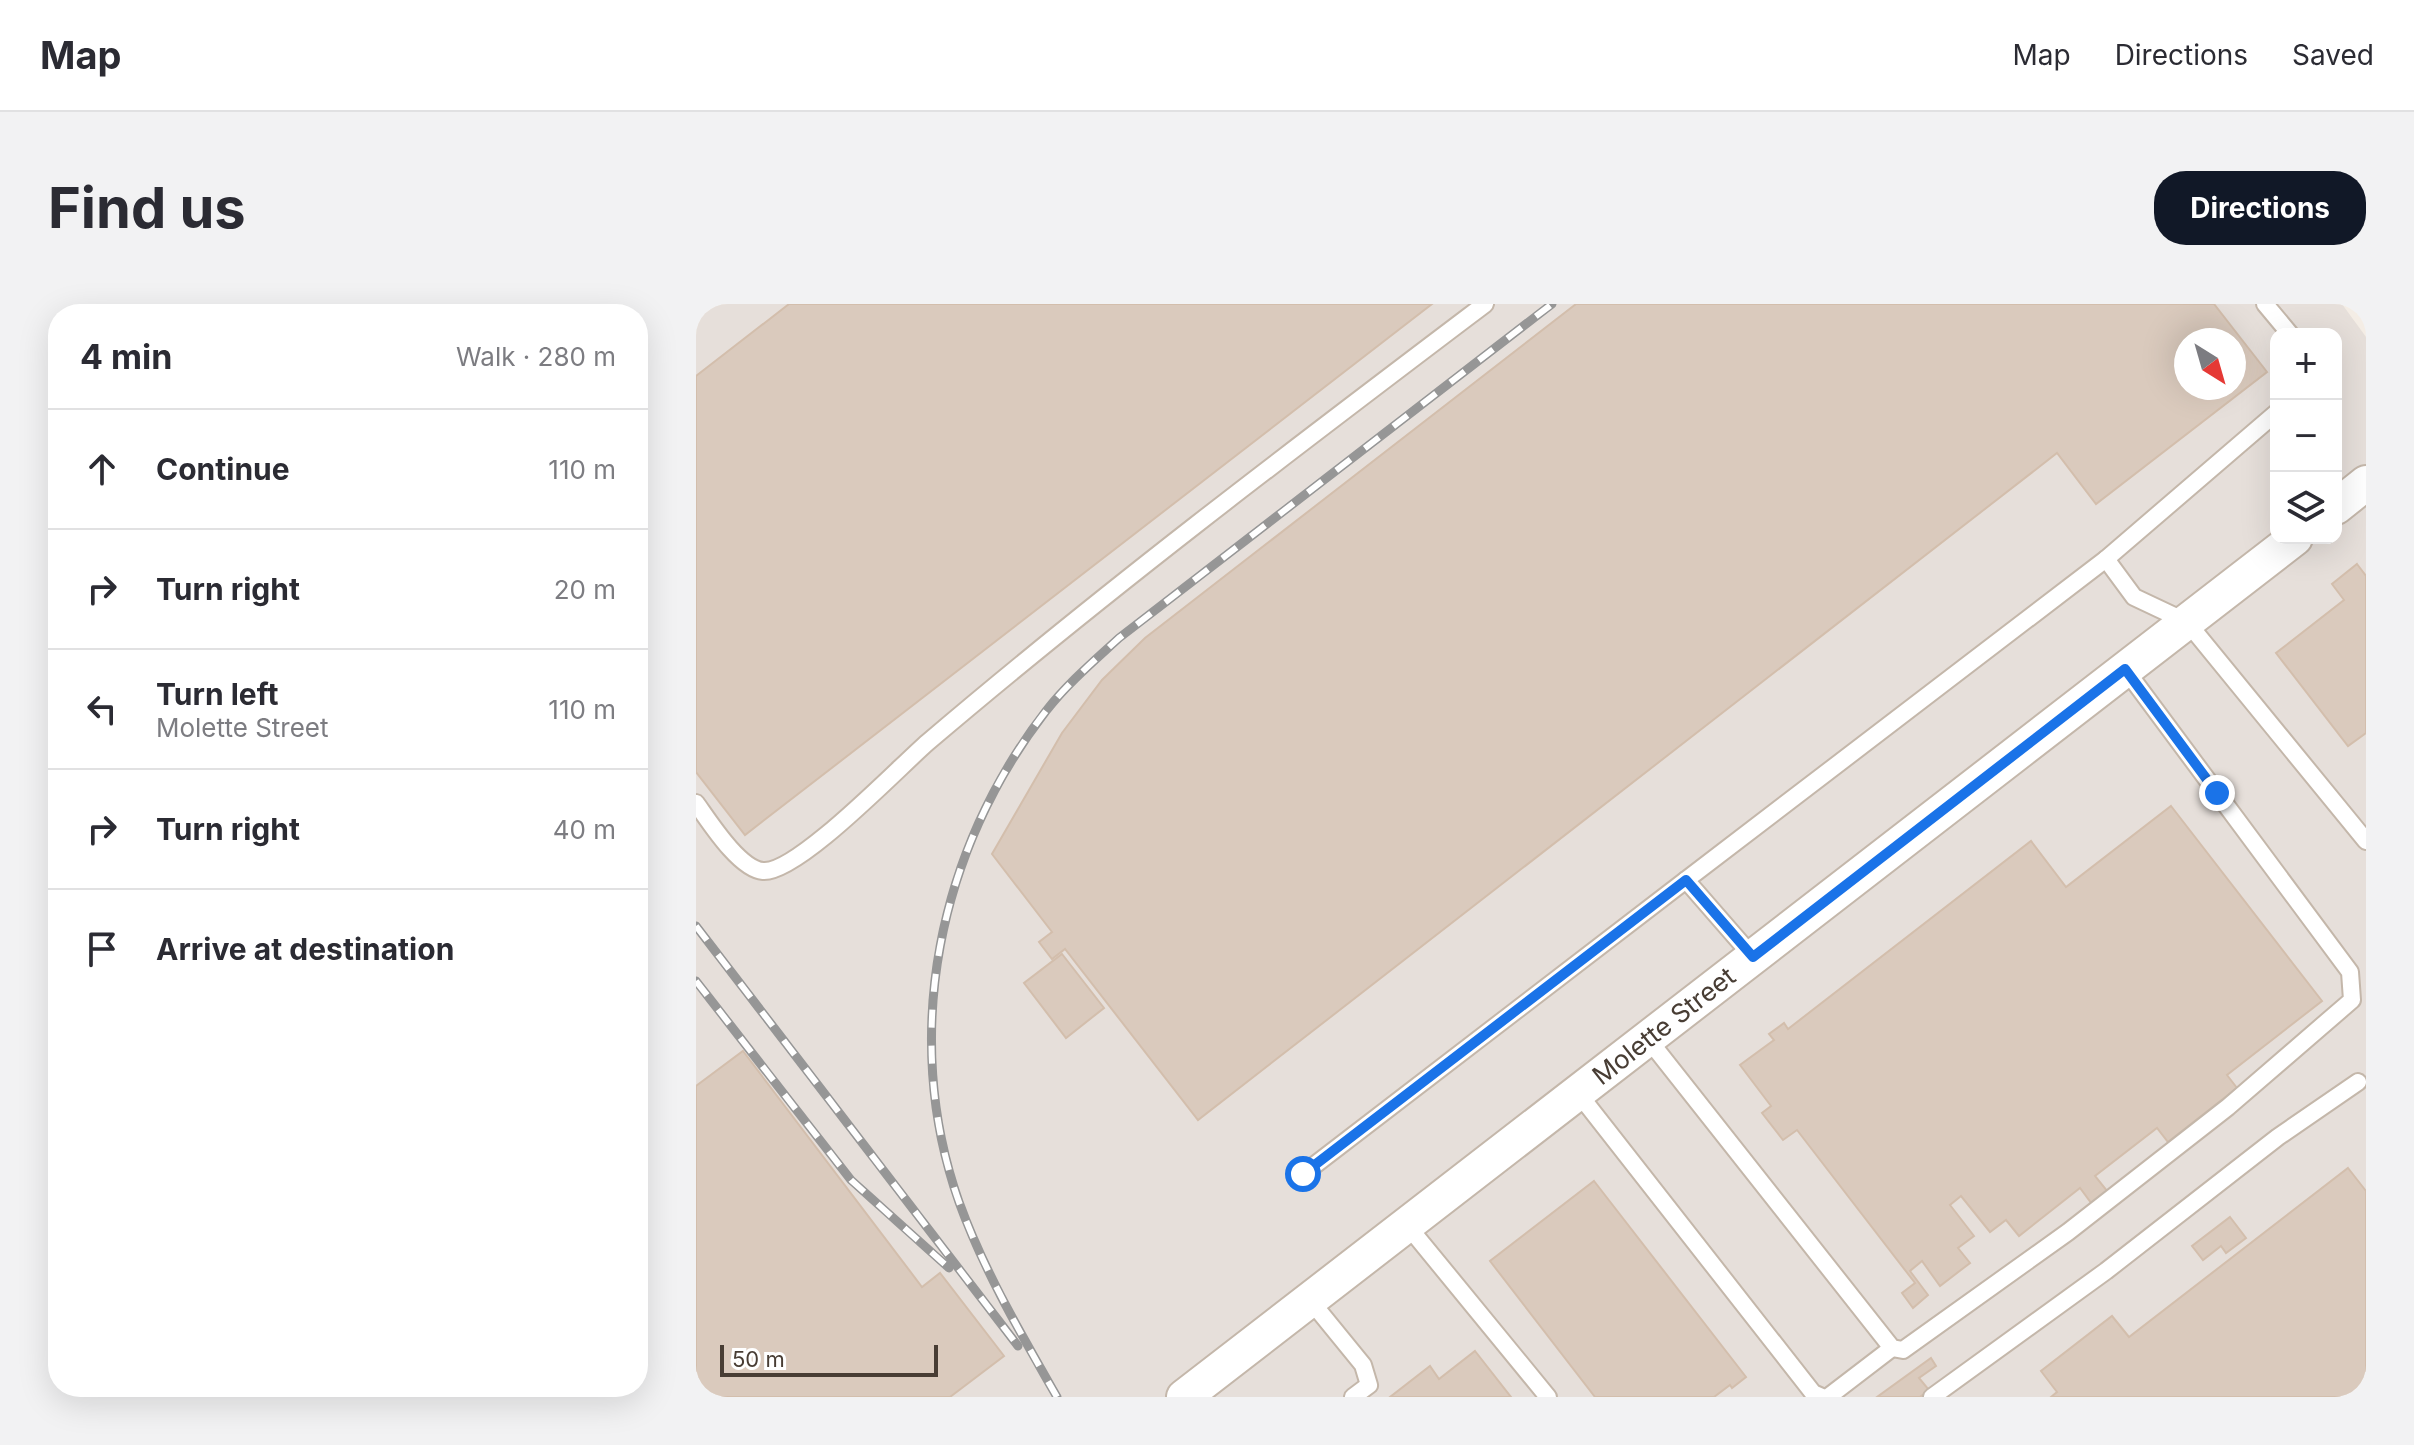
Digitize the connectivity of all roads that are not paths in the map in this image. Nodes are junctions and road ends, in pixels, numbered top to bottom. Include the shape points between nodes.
1 (1485, 304) edge
2 (2265, 304) edge
3 (2285, 328) edge
4 (2270, 418) edge
5 (2366, 483) edge
6 (2342, 502) edge
7 (2287, 544) edge
8 (2106, 559) junction
9 (2187, 622) junction
10 (2125, 669) junction
11 (696, 803) edge
12 (2366, 841) edge
13 (1686, 880) junction
14 (1753, 957) junction
15 (1648, 1039) junction
16 (2363, 1084) edge
17 (1578, 1093) junction
18 (1303, 1174) dead end
19 (1407, 1225) junction
20 (1310, 1300) junction
21 (1892, 1348) junction
22 (1184, 1397) edge
23 (1353, 1397) edge
24 (1548, 1397) edge
25 (1822, 1397) edge
26 (1828, 1397) edge
27 (1932, 1397) edge

1 - 11 lane via 1053,636 798,856 763,871 748,865
2 - 3 lane
4 - 8 lane
5 - 6 street
7 - 9 street, Molette Street
8 - 9 lane via 2134,597
8 - 13 lane
9 - 10 street, Molette Street
9 - 12 lane
10 - 14 street, Molette Street
10 - 21 lane via 2350,972 2352,1000 2228,1107 2068,1232 1903,1350
13 - 14 lane
13 - 18 lane
14 - 15 street, Molette Street
15 - 17 street, Molette Street
15 - 21 lane
16 - 27 lane via 2278,1137
17 - 19 street, Molette Street
17 - 25 lane via 1803,1381
19 - 20 street, Molette Street
19 - 24 lane
20 - 22 street, Molette Street
20 - 23 lane via 1363,1365 1369,1385
21 - 26 lane

